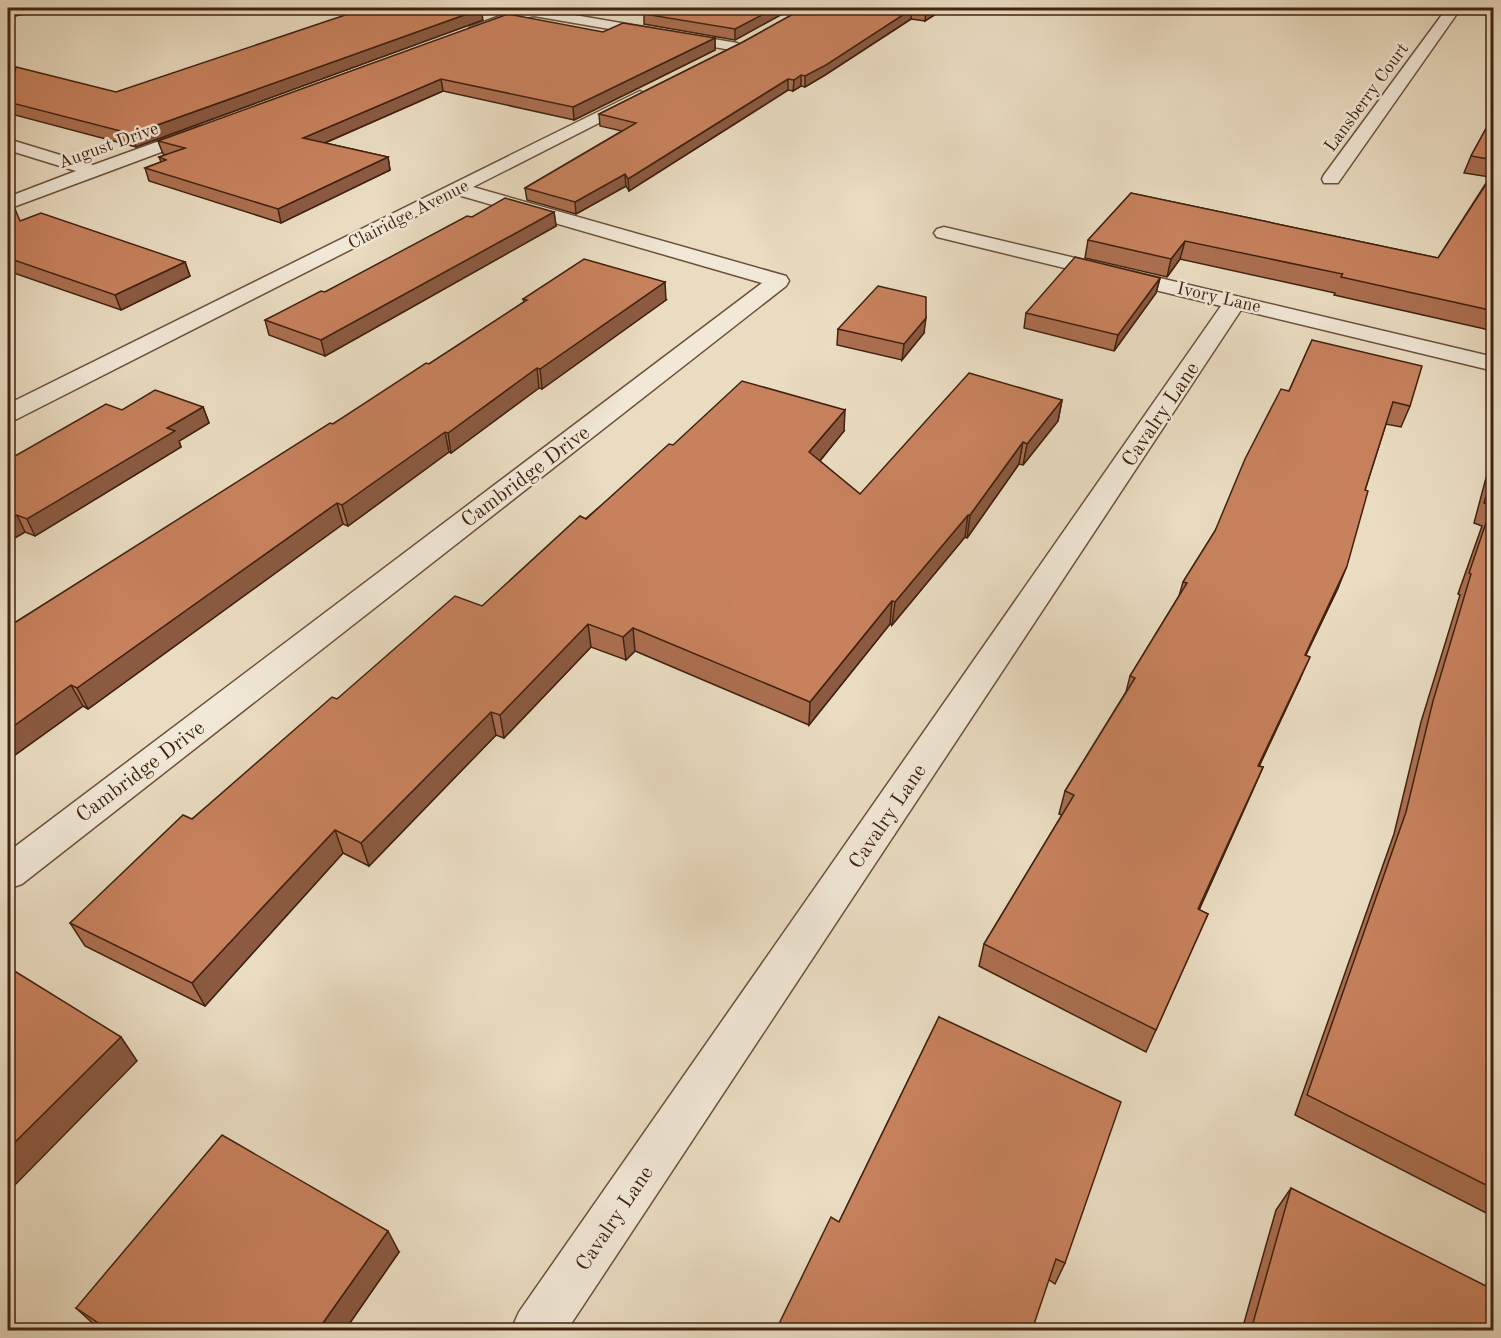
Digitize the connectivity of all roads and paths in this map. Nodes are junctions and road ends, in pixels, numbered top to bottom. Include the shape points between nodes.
1 (29, 8) edge
2 (1454, 8) edge
3 (8, 12) edge
4 (463, 35) edge
5 (756, 36) edge
6 (737, 47) junction
7 (706, 63) edge
8 (654, 89) edge
9 (217, 125) edge
10 (8, 144) edge
11 (94, 171) junction
12 (1331, 179) dead end
13 (458, 189) junction
14 (8, 203) edge
15 (944, 233) dead end
16 (1236, 301) junction
17 (1494, 364) edge
18 (8, 414) edge
19 (8, 873) edge
20 (537, 1330) edge

1 - 3 street
2 - 12 street, Lansberry Court
4 - 6 street via 527,12
5 - 6 street
6 - 7 street
8 - 13 street, Clairidge Avenue
9 - 11 street, August Drive
10 - 11 street
11 - 14 street, August Drive
13 - 18 street, Clairidge Avenue
13 - 19 street, Cambridge Drive via 778,281
15 - 16 street, Ivory Lane
16 - 17 street, Ivory Lane
16 - 20 street, Cavalry Lane

